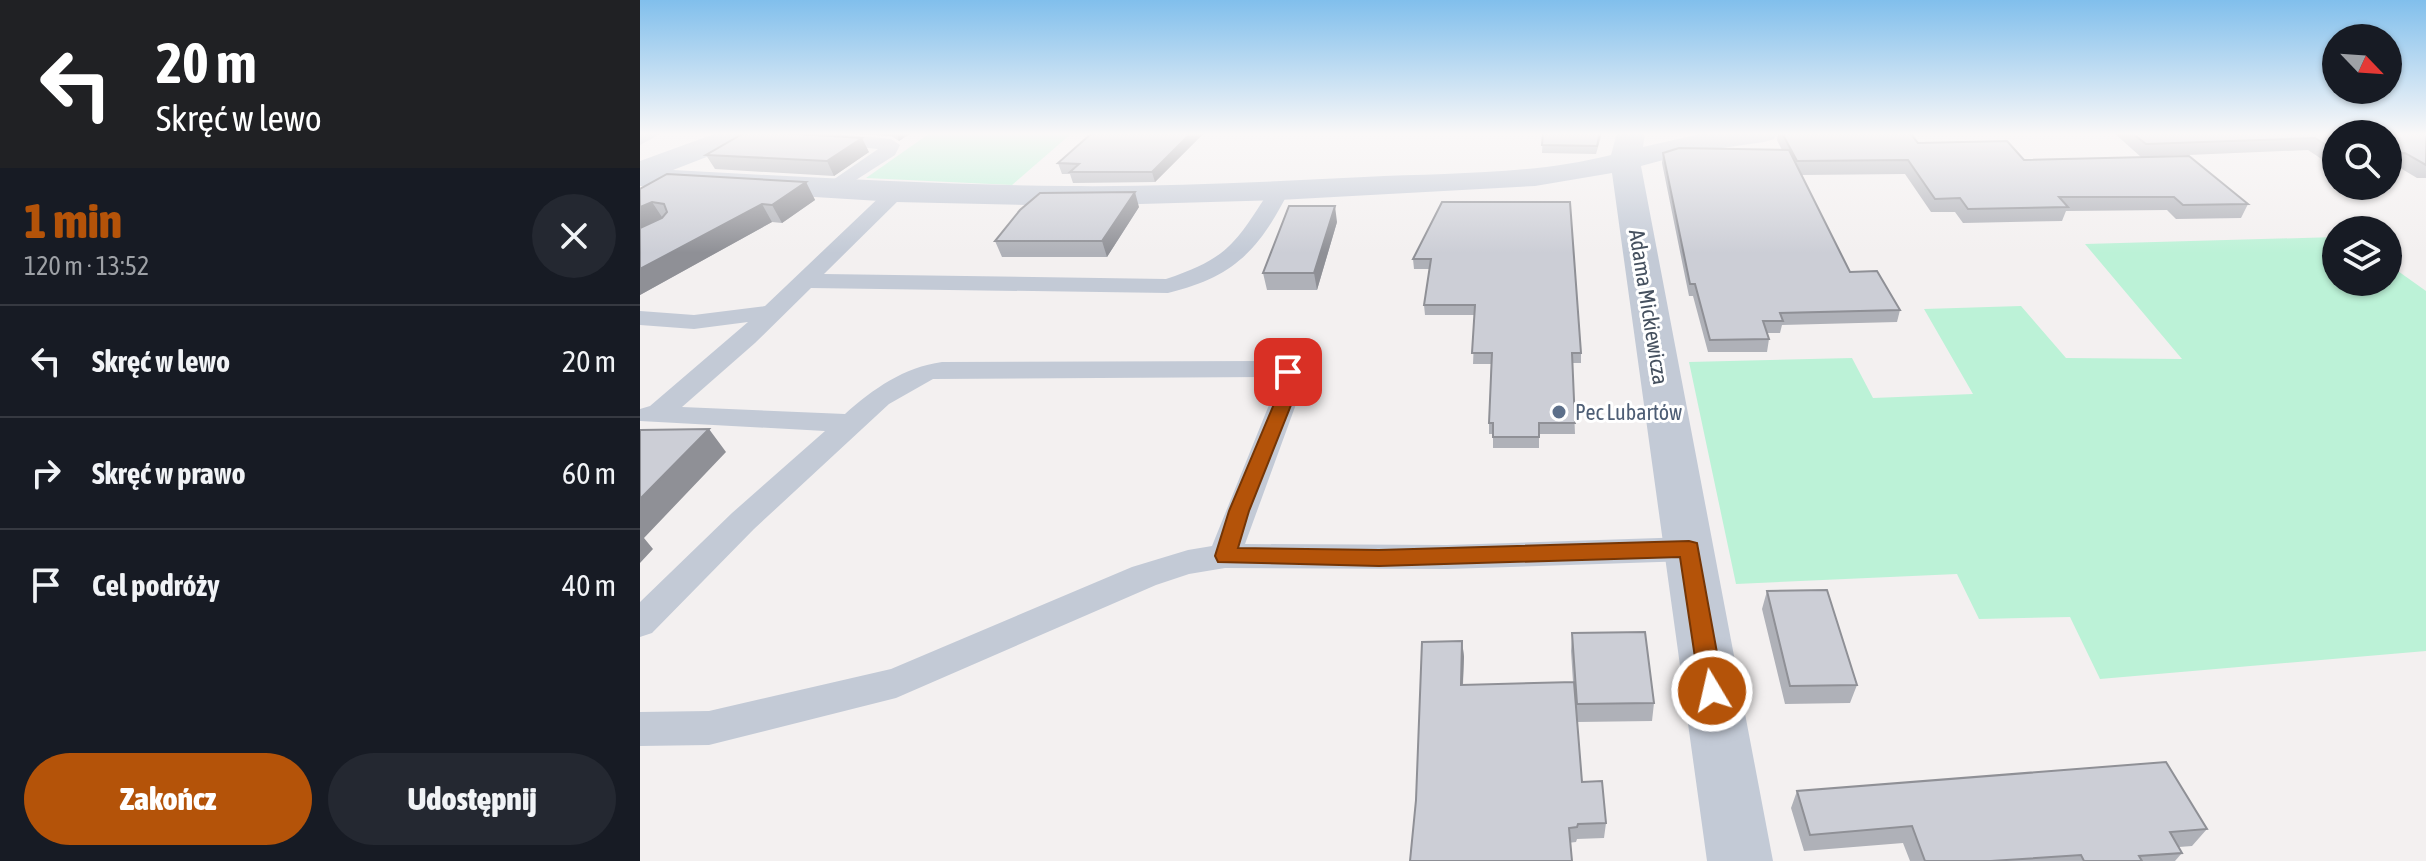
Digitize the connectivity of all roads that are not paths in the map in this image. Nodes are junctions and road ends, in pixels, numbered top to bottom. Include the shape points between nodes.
1 (856, 173) edge
2 (1564, 173) edge
3 (1632, 173) edge
4 (640, 174) edge
5 (834, 188) junction
6 (1279, 191) junction
7 (896, 192) junction
8 (806, 281) junction
9 (774, 312) junction
10 (640, 318) edge
11 (649, 415) edge
12 (851, 423) junction
13 (1689, 549) junction
14 (1225, 556) junction
15 (640, 623) edge
16 (640, 729) edge
17 (1740, 861) edge

1 - 5 lane
2 - 6 street
3 - 13 street, Adama Mickiewicza
4 - 5 street
5 - 7 street
6 - 7 street via 1070,196
6 - 8 lane via 1241,253 1201,276 1168,286
7 - 8 lane
8 - 9 lane
9 - 10 lane via 694,322
9 - 11 lane
11 - 12 lane
12 - 14 lane via 898,385 942,370 1288,372 1290,385
12 - 15 lane
13 - 14 lane
13 - 17 street, Adama Mickiewicza
14 - 16 lane via 1144,576 896,683 709,728

